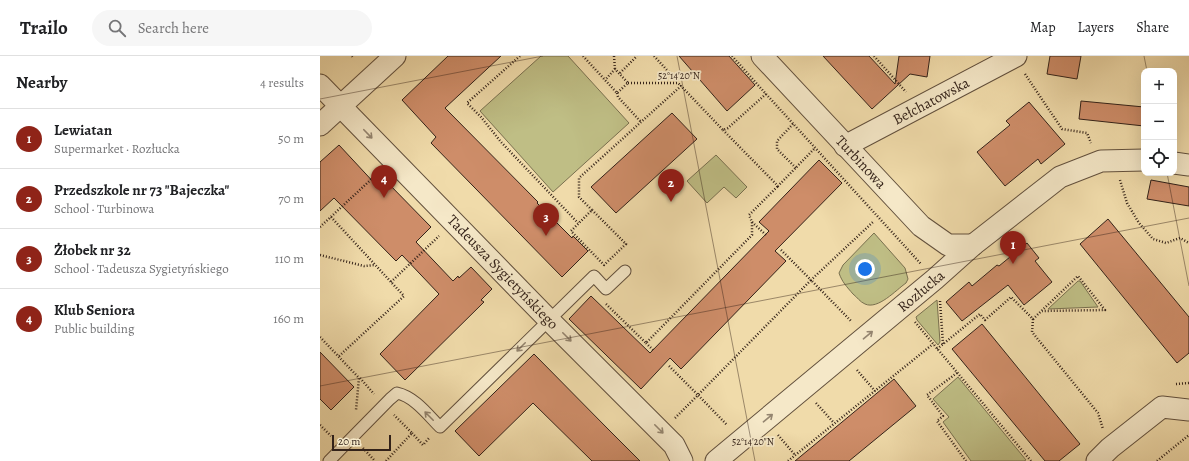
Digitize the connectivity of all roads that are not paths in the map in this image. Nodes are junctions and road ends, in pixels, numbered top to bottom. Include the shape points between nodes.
1 (395, 56) edge
2 (762, 56) edge
3 (1015, 57) edge
4 (320, 85) edge
5 (341, 106) junction
6 (320, 126) edge
7 (845, 146) junction
8 (1141, 160) edge
9 (1177, 163) edge
10 (1189, 165) edge
11 (973, 245) junction
12 (625, 270) dead end
13 (549, 320) junction
14 (1189, 410) edge
15 (1104, 454) edge
16 (329, 461) edge
17 (682, 461) edge
18 (716, 461) edge

1 - 5 street
2 - 7 street, Turbinowa
3 - 7 street, Bełchatowska
4 - 5 street, Tadeusza Sygietyńskiego
5 - 6 street
5 -> 13 street, Tadeusza Sygietyńskiego
7 - 11 street, Turbinowa via 921,226 948,245
8 - 11 street, Rozłucka via 1101,161 1060,177
9 - 10 street
18 -> 11 street, Rozłucka
12 - 13 lane via 606,289 594,276
13 -> 16 lane via 440,427 419,406 397,393
13 -> 17 street, Tadeusza Sygietyńskiego via 674,445
14 - 15 street via 1162,407

